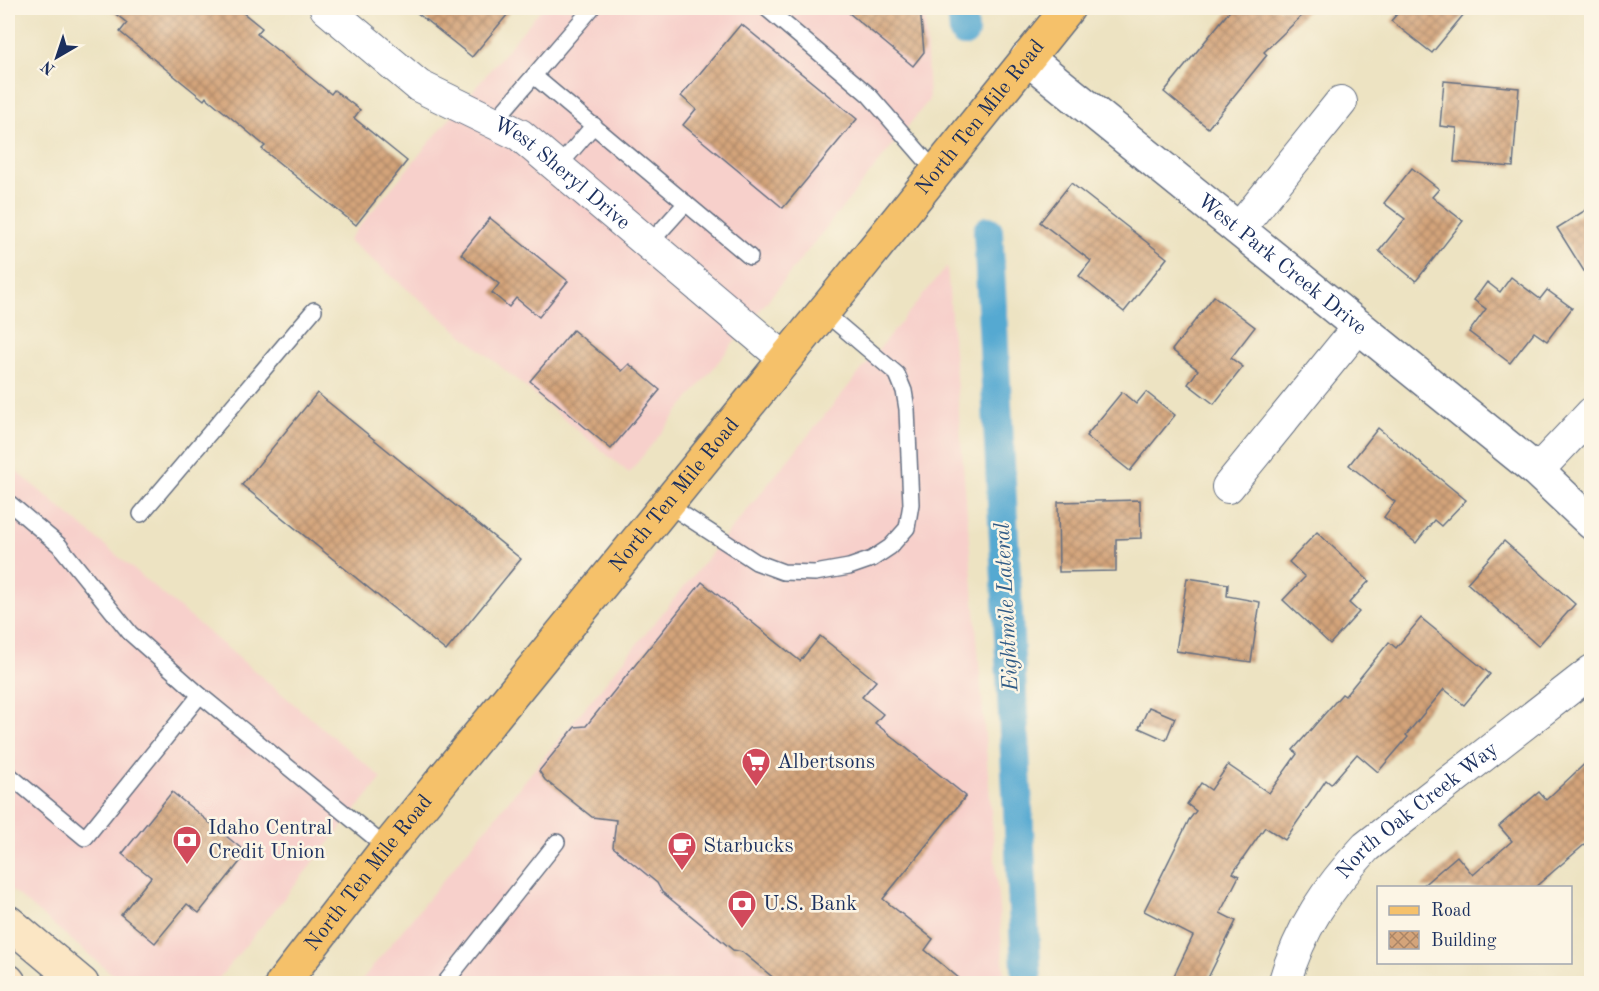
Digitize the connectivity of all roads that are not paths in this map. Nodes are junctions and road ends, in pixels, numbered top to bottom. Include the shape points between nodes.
1 (592, 8) edge
2 (766, 8) edge
3 (1068, 8) edge
4 (345, 14) edge
5 (1027, 58) junction
6 (534, 76) junction
7 (1341, 102) dead end
8 (494, 122) junction
9 (594, 125) junction
10 (558, 167) junction
11 (936, 172) junction
12 (686, 203) junction
13 (1239, 229) junction
14 (649, 244) junction
15 (750, 257) dead end
16 (314, 310) dead end
17 (824, 312) junction
18 (1359, 326) junction
19 (785, 359) junction
20 (1592, 413) edge
21 (1537, 471) junction
22 (1228, 487) dead end
23 (8, 502) edge
24 (668, 504) junction
25 (141, 514) dead end
26 (1592, 523) edge
27 (1592, 671) edge
28 (200, 695) junction
29 (8, 774) edge
30 (557, 842) dead end
31 (387, 848) junction
32 (8, 922) edge
33 (82, 984) edge
34 (282, 984) edge
35 (444, 984) edge
36 (1284, 984) edge

1 - 6 lane
2 - 11 lane via 869,95
3 - 5 main road, North Ten Mile Road
4 - 8 street, West Sheryl Drive via 419,86
5 - 11 main road, North Ten Mile Road
5 - 13 street, West Park Creek Drive
6 - 8 lane
6 - 9 lane
7 - 13 street
8 - 10 street, West Sheryl Drive via 520,135
9 - 10 lane
9 - 12 lane
10 - 14 street, West Sheryl Drive
11 - 17 main road, North Ten Mile Road
12 - 14 lane
12 - 15 lane
13 - 18 street, West Park Creek Drive
14 - 19 street, West Sheryl Drive
16 - 25 lane
17 - 19 main road, North Ten Mile Road
17 - 24 lane via 897,374 904,391 911,504 907,528 890,547 864,562 815,573 783,572 756,562
18 - 21 street, West Park Creek Drive
18 - 22 street
19 - 24 main road, North Ten Mile Road
20 - 21 street
21 - 26 street, West Park Creek Drive
23 - 28 lane via 59,545 130,633
24 - 31 main road, North Ten Mile Road
27 - 36 street, North Oak Creek Way via 1366,847 1320,902 1303,933
28 - 29 lane via 85,838
28 - 31 lane
30 - 35 lane
31 - 34 main road, North Ten Mile Road
32 - 33 main road

